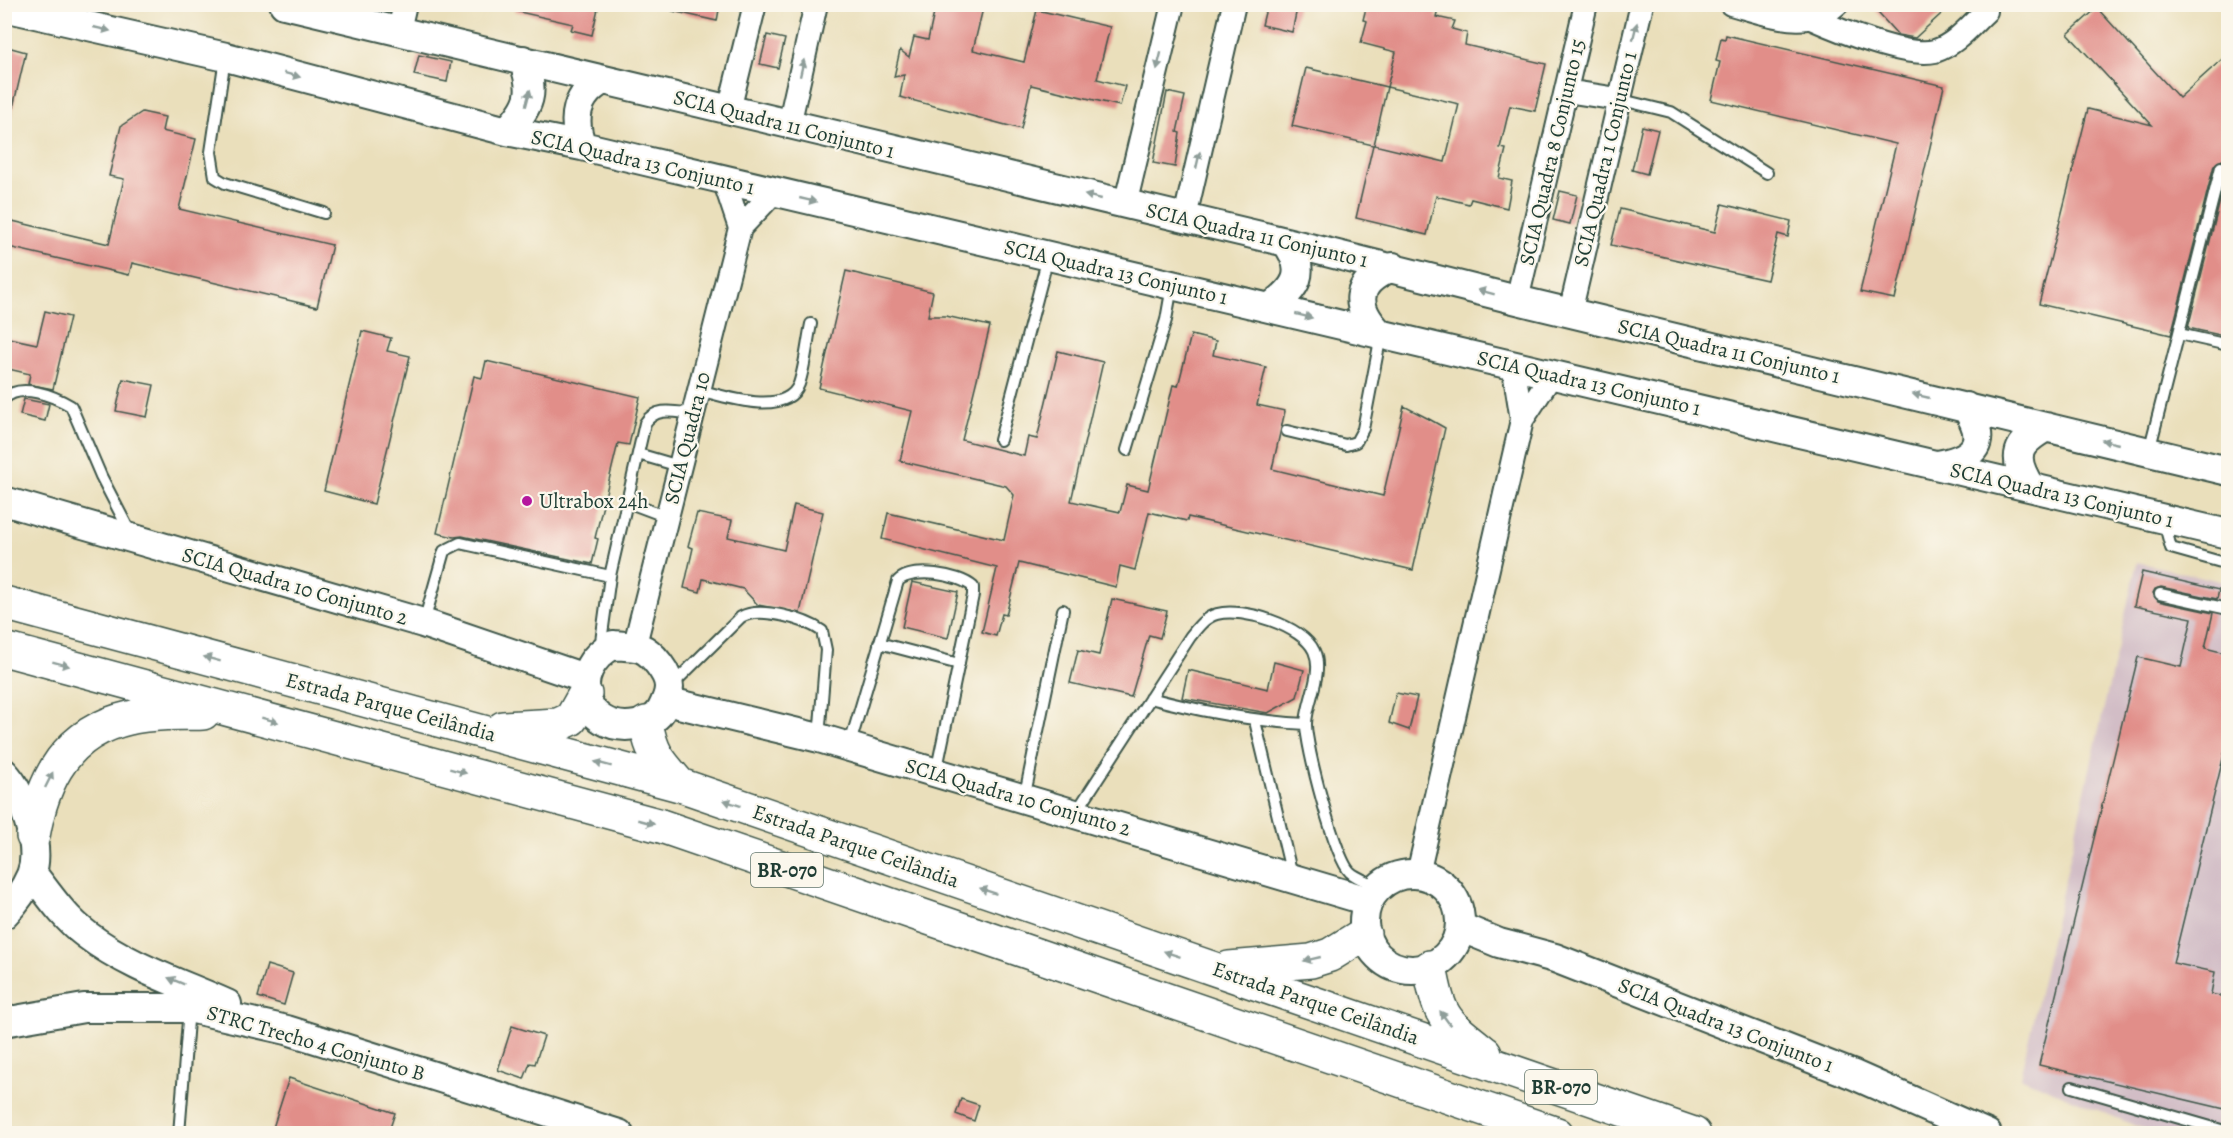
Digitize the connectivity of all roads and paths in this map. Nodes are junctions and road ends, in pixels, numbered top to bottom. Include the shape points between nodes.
1 (284, 4) edge
2 (756, 4) edge
3 (816, 4) edge
4 (1173, 4) edge
5 (1233, 4) edge
6 (1586, 4) edge
7 (1642, 4) edge
8 (1731, 4) edge
9 (1837, 4) edge
10 (4, 7) edge
11 (341, 11) edge
12 (1986, 11) dead end
13 (402, 17) edge
14 (1811, 18) junction
15 (226, 57) junction
16 (523, 60) junction
17 (603, 80) junction
18 (1566, 91) junction
19 (1618, 99) junction
20 (729, 110) junction
21 (789, 125) junction
22 (507, 131) junction
23 (582, 146) junction
24 (2222, 166) dead end
25 (1767, 172) dead end
26 (724, 180) junction
27 (774, 192) junction
28 (1125, 205) junction
29 (324, 213) dead end
30 (1185, 218) junction
31 (740, 228) junction
32 (1286, 242) junction
33 (1048, 256) junction
34 (1393, 267) junction
35 (1172, 285) junction
36 (1517, 300) junction
37 (1269, 308) junction
38 (1570, 313) junction
39 (811, 324) dead end
40 (2179, 334) junction
41 (1381, 335) junction
42 (2229, 345) edge
43 (1513, 364) junction
44 (1552, 374) junction
45 (699, 390) junction
46 (4, 399) edge
47 (1966, 407) junction
48 (693, 414) junction
49 (1522, 420) junction
50 (2046, 427) junction
51 (1287, 431) dead end
52 (1000, 440) dead end
53 (1126, 450) dead end
54 (2148, 452) junction
55 (638, 454) junction
56 (1937, 465) junction
57 (679, 466) junction
58 (2229, 471) edge
59 (2030, 487) junction
60 (4, 501) edge
61 (627, 502) junction
62 (667, 517) junction
63 (2164, 518) junction
64 (2229, 534) edge
65 (134, 539) junction
66 (2229, 564) edge
67 (610, 576) junction
68 (2160, 594) dead end
69 (4, 603) edge
70 (1064, 609) dead end
71 (2229, 609) edge
72 (423, 623) junction
73 (879, 643) junction
74 (634, 648) junction
75 (4, 649) edge
76 (600, 652) junction
77 (959, 664) junction
78 (584, 686) junction
79 (1150, 698) junction
80 (660, 704) junction
81 (236, 711) junction
82 (1255, 721) junction
83 (444, 722) junction
84 (1306, 724) junction
85 (819, 738) junction
86 (849, 747) junction
87 (4, 772) edge
88 (935, 773) junction
89 (680, 785) junction
90 (1024, 799) junction
91 (1074, 814) junction
92 (33, 836) junction
93 (32, 873) junction
94 (1418, 874) junction
95 (1293, 878) junction
96 (1373, 894) junction
97 (4, 914) edge
98 (1460, 927) junction
99 (1364, 934) junction
100 (1430, 966) junction
101 (1217, 969) junction
102 (189, 1008) junction
103 (4, 1022) edge
104 (287, 1030) junction
105 (1506, 1068) junction
106 (2072, 1088) dead end
107 (2229, 1132) edge
108 (179, 1134) edge
109 (619, 1134) edge
110 (1557, 1134) edge
111 (1694, 1134) edge
112 (1988, 1134) edge

1 - 11 street, SCIA Quadra 11 Conjunto 1
2 - 20 street
21 -> 3 street
4 -> 28 street
30 -> 5 street
6 - 18 street, SCIA Quadra 8 Conjunto 15
19 -> 7 street, SCIA Quadra 1 Conjunto 1
8 - 14 street via 1792,20
9 - 14 street
10 -> 15 street, SCIA Quadra 13 Conjunto 1
11 - 13 street, SCIA Quadra 11 Conjunto 1
12 - 14 street via 1951,44 1934,51 1911,51 1845,33
13 - 16 street, SCIA Quadra 11 Conjunto 1
15 -> 22 street, SCIA Quadra 13 Conjunto 1
15 - 29 lane via 210,152 215,177
16 - 17 street, SCIA Quadra 11 Conjunto 1
22 -> 16 street via 523,114 531,95 531,79
17 - 20 street, SCIA Quadra 11 Conjunto 1
17 - 23 street via 588,88 580,99 576,132
18 - 19 street
18 - 36 street, SCIA Quadra 8 Conjunto 15
19 - 25 lane via 1671,112
19 - 38 street, SCIA Quadra 1 Conjunto 1
20 - 21 street, SCIA Quadra 11 Conjunto 1
28 -> 21 street, SCIA Quadra 11 Conjunto 1
22 - 23 street, SCIA Quadra 13 Conjunto 1
23 - 26 street, SCIA Quadra 13 Conjunto 1
24 - 40 lane
26 - 27 street, SCIA Quadra 13 Conjunto 1
26 - 31 street
27 - 31 street, SCIA Quadra 10
27 -> 33 street, SCIA Quadra 13 Conjunto 1
28 - 30 street, SCIA Quadra 11 Conjunto 1
30 - 32 street, SCIA Quadra 11 Conjunto 1
31 - 45 street, SCIA Quadra 10
32 - 34 street, SCIA Quadra 11 Conjunto 1
32 - 37 street via 1295,254 1299,271 1294,286
33 - 35 street, SCIA Quadra 13 Conjunto 1
33 - 52 lane
36 -> 34 street, SCIA Quadra 11 Conjunto 1
34 - 41 street via 1375,274 1365,285 1361,304 1366,320
35 - 37 street, SCIA Quadra 13 Conjunto 1
35 - 53 lane via 1166,320
36 - 38 street, SCIA Quadra 11 Conjunto 1
37 -> 41 street, SCIA Quadra 13 Conjunto 1
47 -> 38 street, SCIA Quadra 11 Conjunto 1
39 - 45 lane via 798,386 788,398 770,403 746,402
40 - 42 lane
40 - 54 lane
41 - 43 street, SCIA Quadra 13 Conjunto 1
41 - 51 lane via 1363,429 1356,442 1346,445
43 - 44 street, SCIA Quadra 13 Conjunto 1
43 - 49 street
44 - 49 street
44 - 56 street, SCIA Quadra 13 Conjunto 1
45 - 48 street, SCIA Quadra 10
46 - 65 lane via 26,390 71,406
47 - 50 street, SCIA Quadra 11 Conjunto 1
47 - 56 street via 1977,424 1978,437 1971,453 1958,461
48 - 55 lane via 659,411 650,415
48 - 57 street, SCIA Quadra 10
49 - 94 street
54 -> 50 street, SCIA Quadra 11 Conjunto 1
50 - 59 street via 2021,446 2020,470
54 - 58 street, SCIA Quadra 11 Conjunto 1
55 - 57 lane
55 - 61 lane
56 - 59 street, SCIA Quadra 13 Conjunto 1
57 - 62 street, SCIA Quadra 10
59 - 63 street, SCIA Quadra 13 Conjunto 1
60 - 65 street, SCIA Quadra 10 Conjunto 2
61 - 62 lane
61 - 67 lane
62 - 74 street, SCIA Quadra 10
63 - 64 street, SCIA Quadra 13 Conjunto 1
63 - 66 lane via 2171,548
65 - 72 street, SCIA Quadra 10 Conjunto 2
67 - 72 lane via 459,543 444,551
67 - 76 lane
68 - 71 lane
83 -> 69 highway, Estrada Parque Ceilândia / BR-070
70 - 90 lane
72 - 78 street, SCIA Quadra 10 Conjunto 2
73 - 77 lane
73 - 77 lane via 898,581 904,575 920,573 960,579 973,587 973,595
73 - 86 lane
74 - 76 street via 613,645
74 - 80 street via 642,648 659,665
75 -> 81 highway, BR-070
76 - 78 street
77 - 88 lane
78 - 80 street via 590,709 606,722 626,726
78 - 83 highway via 571,719 558,725 507,728
79 - 82 lane via 1213,715
79 - 84 lane via 1201,622 1215,614 1232,612 1290,626 1315,652 1317,664
79 - 91 lane
80 - 85 street, SCIA Quadra 10 Conjunto 2
80 - 85 lane via 741,617 751,611 763,612 822,631 826,650
80 - 89 highway via 650,747
92 -> 81 highway via 39,801 55,769 87,735 128,718
81 -> 110 highway, BR-070 via 662,826
82 - 84 lane
82 - 95 lane
89 -> 83 highway, Estrada Parque Ceilândia / BR-070
84 - 96 lane via 1312,763 1340,854 1349,871
85 - 86 street, SCIA Quadra 10 Conjunto 2
86 - 88 street, SCIA Quadra 10 Conjunto 2
87 - 92 street via 24,806
88 - 90 street, SCIA Quadra 10 Conjunto 2
101 -> 89 highway, Estrada Parque Ceilândia / BR-070
90 - 91 street, SCIA Quadra 10 Conjunto 2
91 - 95 street, SCIA Quadra 10 Conjunto 2
92 - 93 street
93 - 97 street
104 -> 93 street via 112,952 62,912
94 - 96 street via 1392,877
94 - 98 street via 1437,880 1447,889 1459,909
95 - 96 street, SCIA Quadra 10 Conjunto 2
96 - 99 street via 1363,918
98 - 100 street via 1454,945 1443,959
98 - 112 street, SCIA Quadra 13 Conjunto 1 via 1499,943 1555,958 1854,1075
99 - 100 street via 1374,952 1390,965 1410,970
99 -> 101 highway via 1330,955 1311,961
105 -> 100 highway via 1453,1028 1440,1011
101 - 105 highway, Estrada Parque Ceilândia / BR-070
102 - 103 street, STRC Trecho 4 Conjunto B via 84,1008
102 - 104 street, STRC Trecho 4 Conjunto B
102 - 108 lane
104 - 109 street, STRC Trecho 4 Conjunto B via 560,1120
105 - 111 highway, Estrada Parque Ceilândia / BR-070
106 - 107 lane

